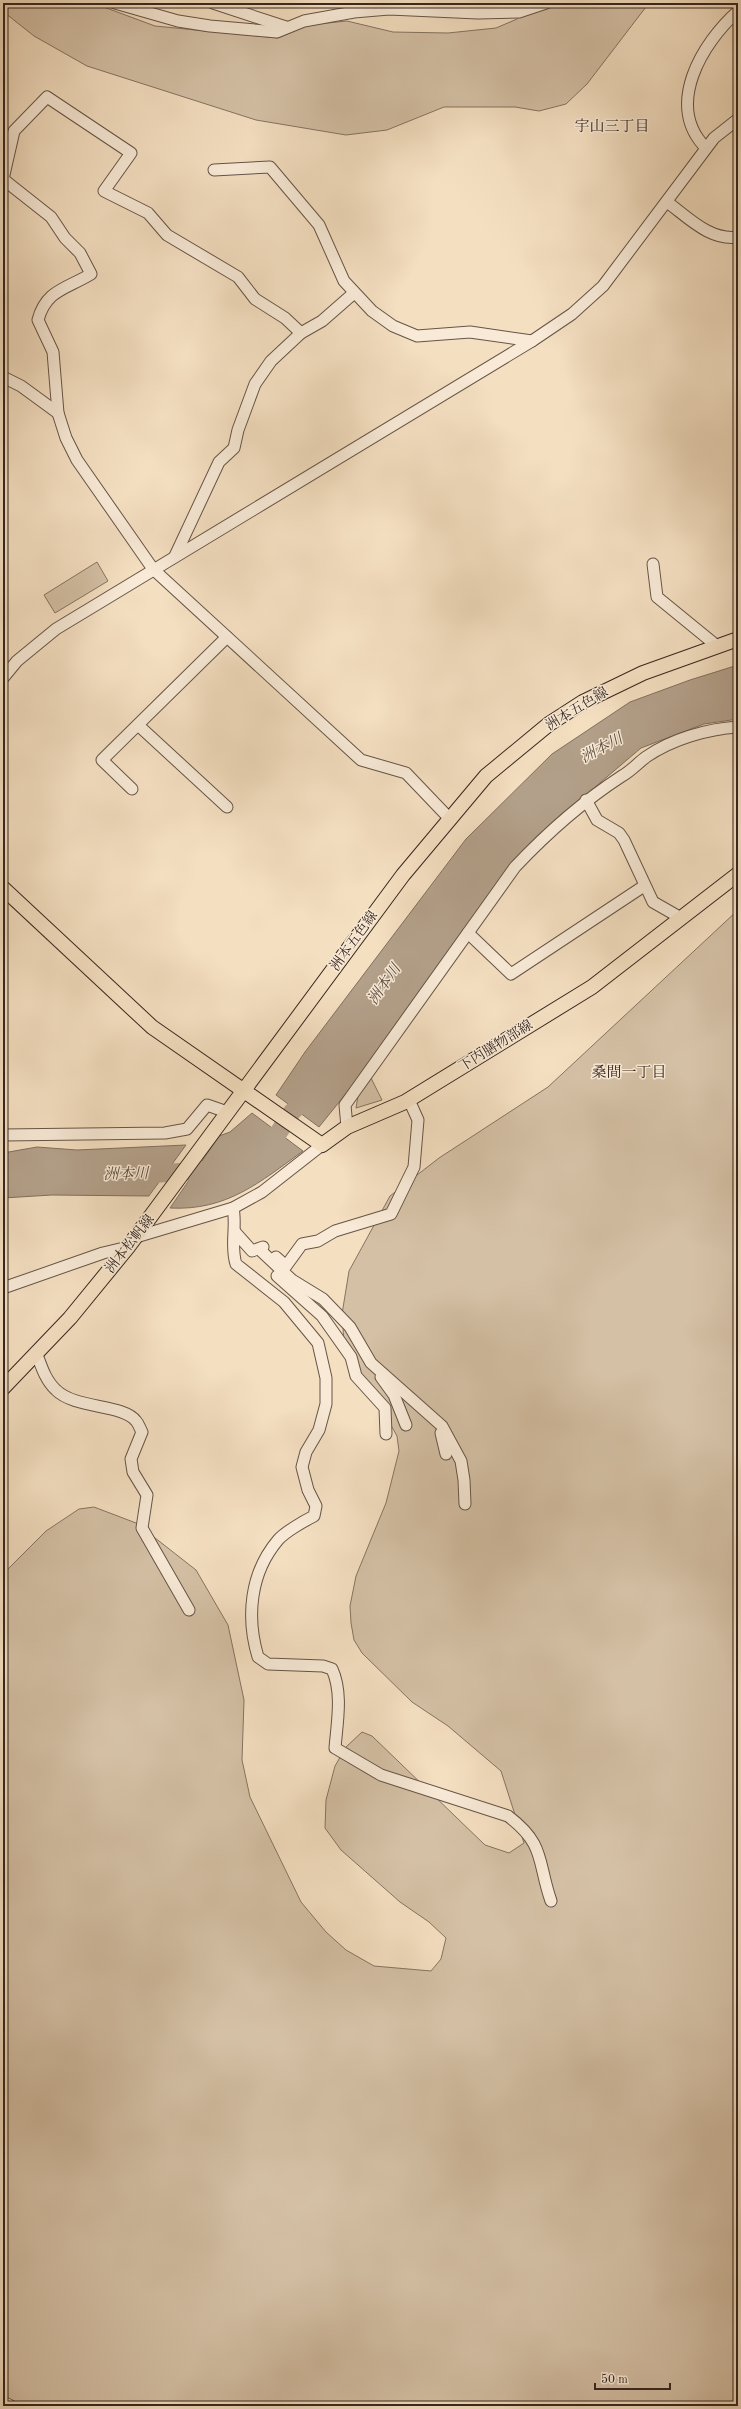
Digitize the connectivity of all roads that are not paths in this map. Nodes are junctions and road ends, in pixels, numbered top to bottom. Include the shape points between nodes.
1 (115, 3) edge
2 (213, 3) edge
3 (546, 3) edge
4 (738, 11) edge
5 (286, 27) junction
6 (738, 119) edge
7 (706, 148) junction
8 (214, 170) dead end
9 (3, 179) edge
10 (667, 202) junction
11 (738, 237) edge
12 (354, 293) junction
13 (301, 333) junction
14 (532, 341) junction
15 (3, 377) edge
16 (58, 413) junction
17 (174, 556) junction
18 (653, 564) dead end
19 (153, 569) junction
20 (227, 637) junction
21 (738, 640) edge
22 (717, 646) junction
23 (3, 678) edge
24 (138, 725) junction
25 (738, 727) edge
26 (132, 789) dead end
27 (586, 800) junction
28 (227, 807) dead end
29 (449, 818) junction
30 (738, 874) edge
31 (644, 886) junction
32 (3, 888) edge
33 (681, 918) junction
34 (468, 933) junction
35 (243, 1090) junction
36 (409, 1100) junction
37 (226, 1112) junction
38 (347, 1127) junction
39 (3, 1135) edge
40 (319, 1143) junction
41 (233, 1208) junction
42 (235, 1232) junction
43 (132, 1242) junction
44 (255, 1250) junction
45 (3, 1288) edge
46 (36, 1352) junction
47 (371, 1364) junction
48 (3, 1388) edge
49 (438, 1423) junction
50 (406, 1425) dead end
51 (386, 1434) dead end
52 (446, 1454) dead end
53 (465, 1504) dead end
54 (188, 1610) dead end
55 (551, 1901) dead end
56 (3, 2402) edge
57 (11, 2406) edge

1 - 5 street via 178,21 210,26 277,32
2 - 5 street
3 - 5 street via 519,12 389,9 354,12
4 - 7 street via 709,42 697,64 686,102 692,131
6 - 7 street via 720,132
7 - 10 street
8 - 12 street via 270,167 319,225 344,281
9 - 13 street via 14,131 47,96 131,153 104,191 148,213 167,235 238,277 255,299 285,318
9 - 16 street via 51,217 80,253 92,274 52,294 42,306 38,320 53,352
10 - 11 street via 710,233 725,238
10 - 14 street via 603,286 572,314
12 - 13 street via 322,321
12 - 14 street via 372,311 393,326 417,336 470,332
13 - 17 street via 271,361 255,384 234,448 219,462
14 - 17 street
15 - 16 street via 21,386
16 - 19 street via 77,460
17 - 19 street
18 - 22 street via 657,597
19 - 20 street
19 - 23 street via 56,629 17,661
20 - 24 street
20 - 29 street via 361,760 406,773
21 - 22 main road, 洲本五色線
22 - 29 main road, 洲本五色線 via 643,673 583,702 549,724 501,762
24 - 26 street via 102,760
24 - 28 street
25 - 27 street via 720,728 690,736 663,747
27 - 31 street via 597,820 619,833 624,840
27 - 34 street via 515,867
29 - 35 main road, 洲本五色線 via 403,875
30 - 33 main road, 下内膳物部線
31 - 33 street via 653,902
31 - 34 street via 512,974
32 - 35 main road via 152,1027
33 - 36 main road, 下内膳物部線 via 592,987
34 - 38 street via 345,1105
35 - 37 main road, 洲本松帆線
35 - 40 main road
36 - 38 main road, 下内膳物部線
36 - 44 street via 418,1120 414,1167 391,1214 335,1231 318,1241 302,1244 286,1266 264,1246
37 - 39 street via 207,1105 187,1129 165,1133
37 - 43 main road, 洲本松帆線
38 - 40 main road, 下内膳物部線
40 - 41 street via 262,1192
41 - 42 street
41 - 43 street
42 - 44 street
42 - 55 street via 233,1255 236,1264 284,1302 318,1343 326,1378 326,1404 302,1467 308,1490 316,1506 314,1516 279,1539 264,1561 252,1595 251,1620 258,1657 268,1664 323,1666 332,1669 338,1691 335,1748 381,1775 508,1816 519,1825 539,1850
43 - 45 street
43 - 46 main road, 洲本松帆線 via 70,1318
44 - 47 street via 292,1280 323,1299 350,1327
44 - 51 street via 297,1295 322,1316 351,1357 356,1376 385,1408
46 - 48 main road, 洲本松帆線
46 - 54 street via 44,1375 56,1391 75,1401 128,1414 136,1421 142,1432 131,1459 133,1472 147,1495 142,1528
47 - 49 street
47 - 50 street via 394,1395
49 - 52 street
49 - 53 street via 461,1461
56 - 57 street

